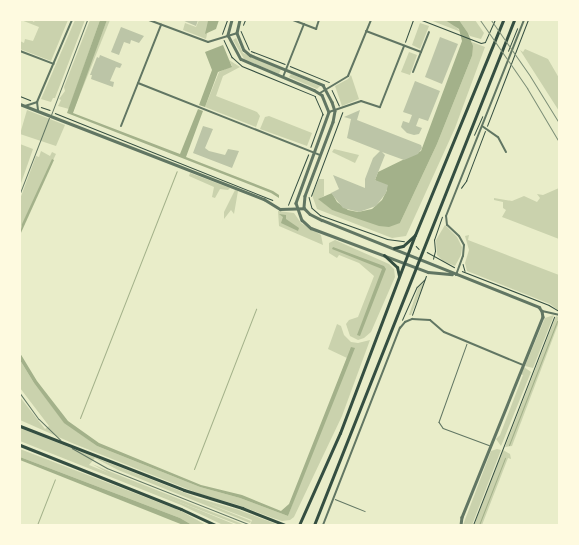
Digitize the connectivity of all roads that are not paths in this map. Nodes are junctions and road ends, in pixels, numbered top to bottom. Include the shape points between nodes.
1 (72, 20) edge
2 (87, 20) edge
3 (148, 20) edge
4 (232, 20) edge
5 (240, 20) edge
6 (293, 20) edge
7 (319, 20) edge
8 (371, 20) edge
9 (503, 20) edge
10 (514, 20) edge
11 (524, 20) edge
12 (304, 24) junction
13 (161, 25) junction
14 (366, 31) junction
15 (429, 32) dead end
16 (237, 33) junction
17 (228, 35) junction
18 (404, 46) junction
19 (20, 51) edge
20 (421, 52) junction
21 (54, 64) junction
22 (286, 70) junction
23 (413, 72) dead end
24 (283, 77) junction
25 (138, 83) junction
26 (326, 88) junction
27 (320, 93) junction
28 (37, 103) junction
29 (20, 104) edge
30 (25, 106) junction
31 (335, 111) junction
32 (38, 112) junction
33 (329, 112) junction
34 (121, 126) dead end
35 (482, 126) junction
36 (506, 152) dead end
37 (314, 153) junction
38 (320, 155) junction
39 (20, 193) edge
40 (304, 208) junction
41 (296, 209) junction
42 (415, 235) junction
43 (394, 248) junction
44 (408, 254) junction
45 (384, 255) junction
46 (419, 259) junction
47 (405, 262) junction
48 (416, 267) junction
49 (454, 274) junction
50 (399, 277) junction
51 (542, 311) junction
52 (557, 313) edge
53 (467, 342) junction
54 (523, 365) junction
55 (20, 393) edge
56 (20, 426) edge
57 (20, 445) edge
58 (491, 446) junction
59 (334, 499) junction
60 (365, 511) dead end
61 (214, 525) edge
62 (250, 525) edge
63 (284, 525) edge
64 (299, 525) edge
65 (314, 525) edge
66 (324, 525) edge
67 (461, 525) edge

1 - 21 street
2 - 39 lane
3 - 13 street
4 - 17 street
5 - 16 street
6 - 12 street
7 - 12 street via 316,29
8 - 14 street
9 - 42 highway
10 - 46 highway
11 - 35 street
12 - 22 street
13 - 17 street via 208,42
13 - 25 street
14 - 18 street
14 - 26 street via 348,76
15 - 20 street
16 - 17 street
16 - 22 street via 244,50 250,55
17 - 24 street via 241,59
18 - 20 street
18 - 31 street via 380,107 361,101
19 - 21 street
20 - 23 street
21 - 28 street
22 - 24 street
22 - 26 street
24 - 27 street
25 - 34 street
25 - 37 street
26 - 27 street
26 - 31 street
27 - 33 street
28 - 30 street
28 - 32 street
29 - 30 street
30 - 32 street
31 - 33 street
31 - 38 street
32 - 41 street via 264,199 280,209
33 - 37 street
35 - 36 street via 498,137
35 - 49 street via 446,216 447,224 464,245
37 - 38 street
37 - 41 street
38 - 40 street via 305,196
40 - 41 street
40 - 43 street via 315,217
41 - 45 street via 311,228
42 - 43 highway
42 - 44 highway
43 - 44 street
44 - 46 street
44 - 47 highway
45 - 47 street
45 - 50 highway via 397,268
46 - 48 highway
46 - 49 street
47 - 48 street
47 - 50 highway
48 - 49 street via 436,274
48 - 65 highway
49 - 51 street via 539,307
50 - 64 highway via 338,438
51 - 52 street
51 - 54 street
53 - 54 street
53 - 58 lane via 439,422 444,428
53 - 59 street via 444,332 430,320 405,322
54 - 58 street
55 - 62 lane via 47,427 92,461
56 - 63 highway
57 - 61 highway
58 - 67 street
59 - 60 lane
59 - 66 street

